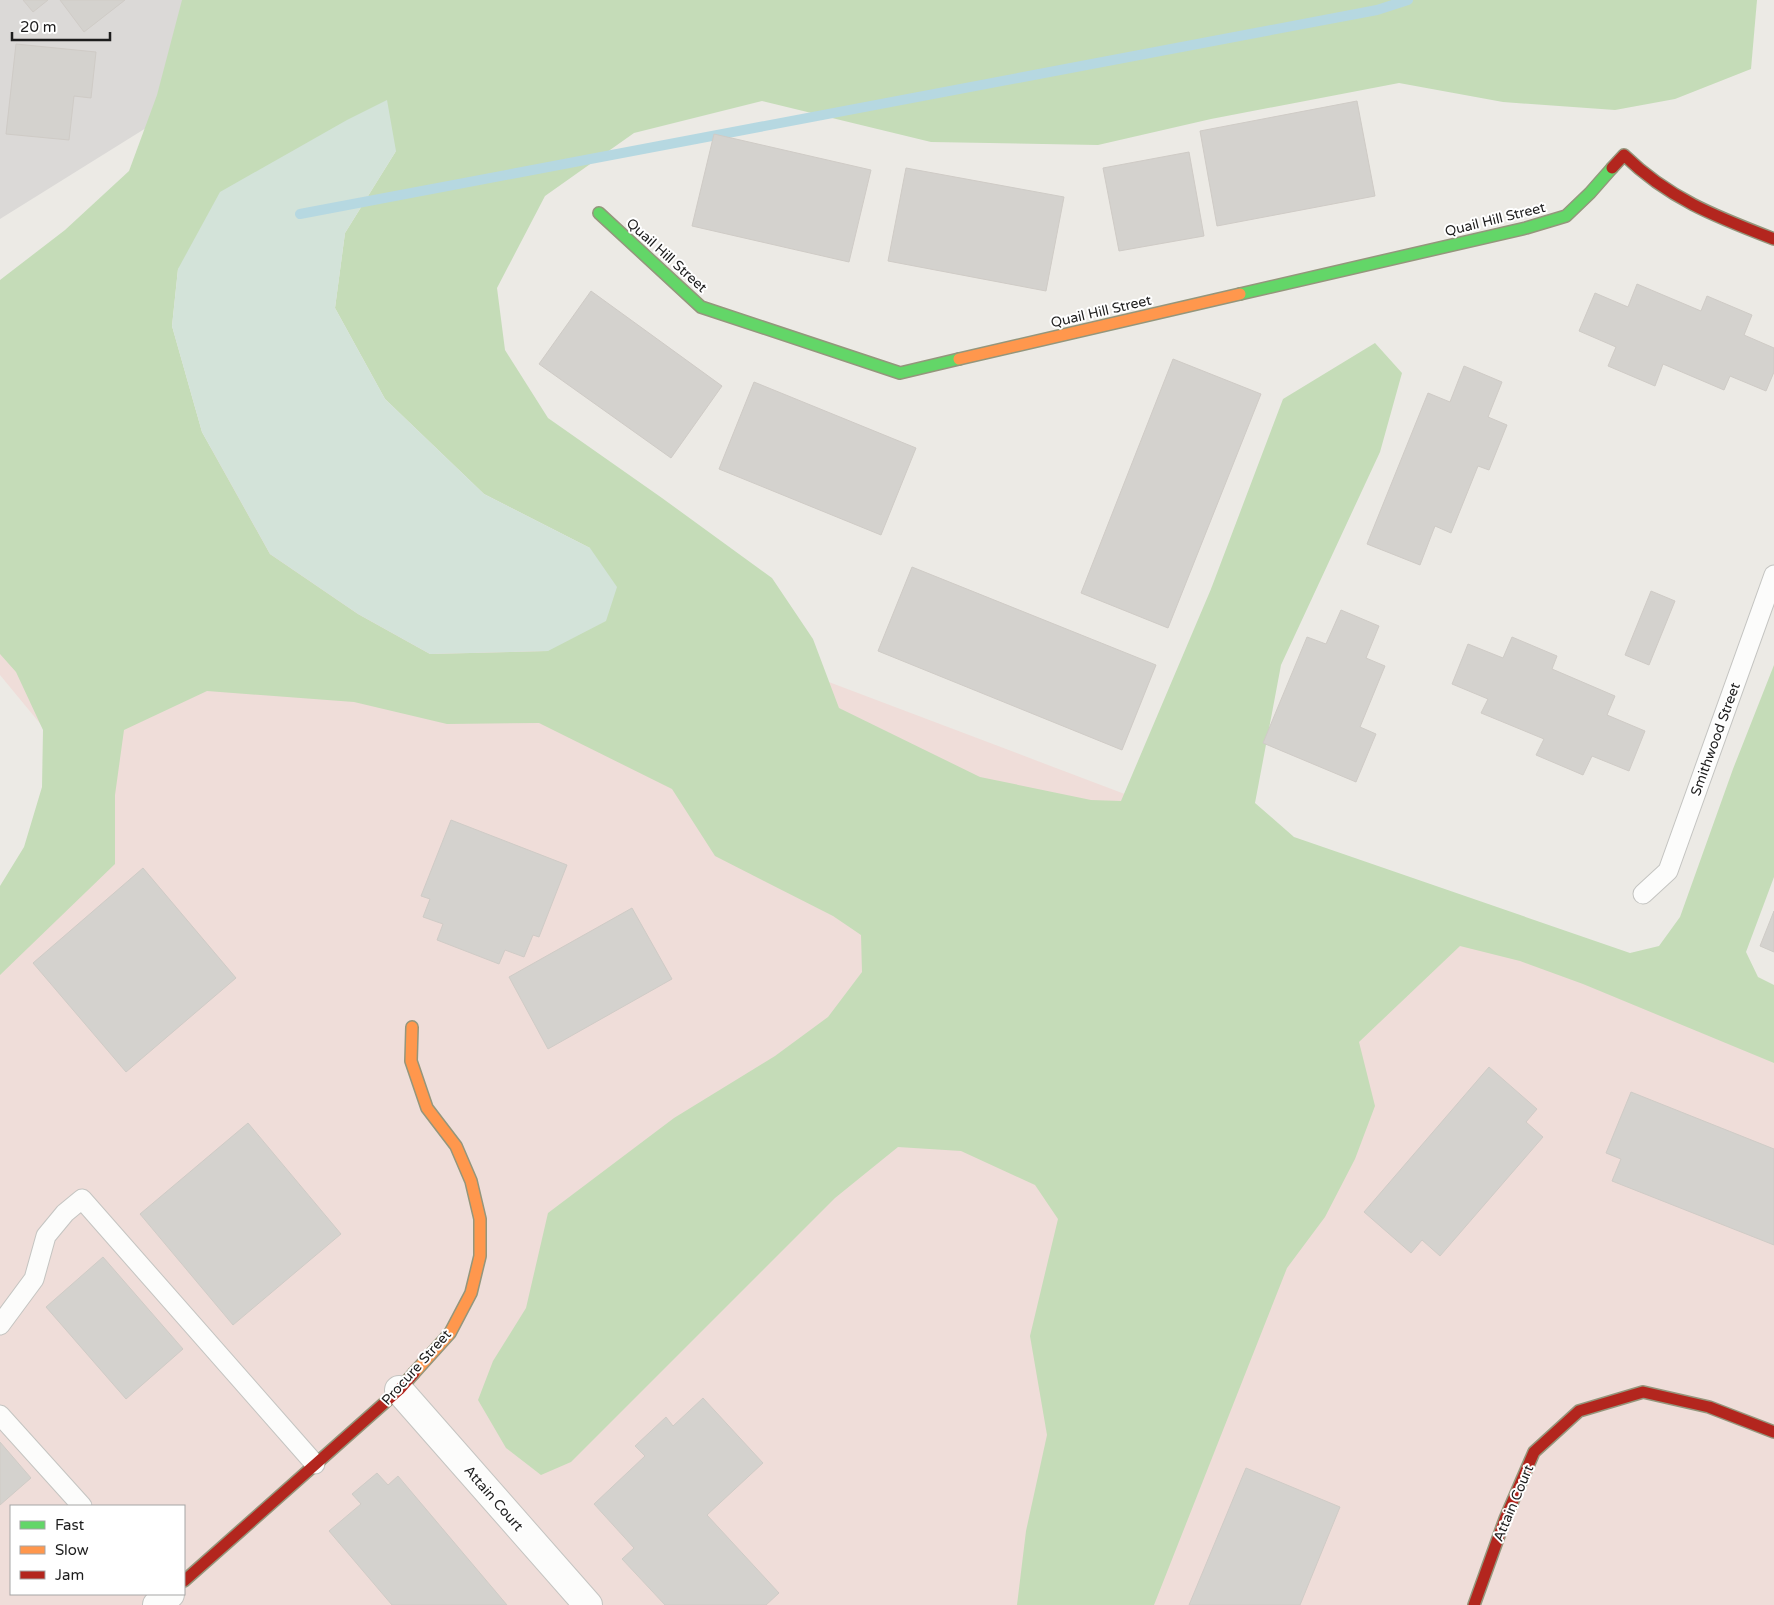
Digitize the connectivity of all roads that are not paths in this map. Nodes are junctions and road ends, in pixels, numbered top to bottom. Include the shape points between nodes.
1 (599, 213) dead end
2 (1774, 239) edge
3 (1774, 576) edge
4 (1643, 894) dead end
5 (412, 1027) dead end
6 (0, 1325) edge
7 (399, 1390) junction
8 (0, 1415) edge
9 (1774, 1432) edge
10 (315, 1464) junction
11 (81, 1505) edge
12 (185, 1579) edge
13 (588, 1605) edge
14 (1474, 1605) edge

1 - 2 street, Quail Hill Street via 702,307 900,374 1566,216 1624,155 1648,177 1682,199
3 - 4 lane, Smithwood Street via 1668,870
5 - 7 street, Procure Street via 411,1061 427,1108 456,1146 471,1181 480,1219 480,1256 471,1293 450,1333
6 - 10 lane via 34,1279 46,1236 82,1199
7 - 10 street, Procure Street
7 - 13 street, Attain Court
8 - 11 lane
9 - 14 street, Attain Court via 1708,1407 1643,1392 1579,1411 1534,1452 1505,1519
10 - 12 street, Procure Street

